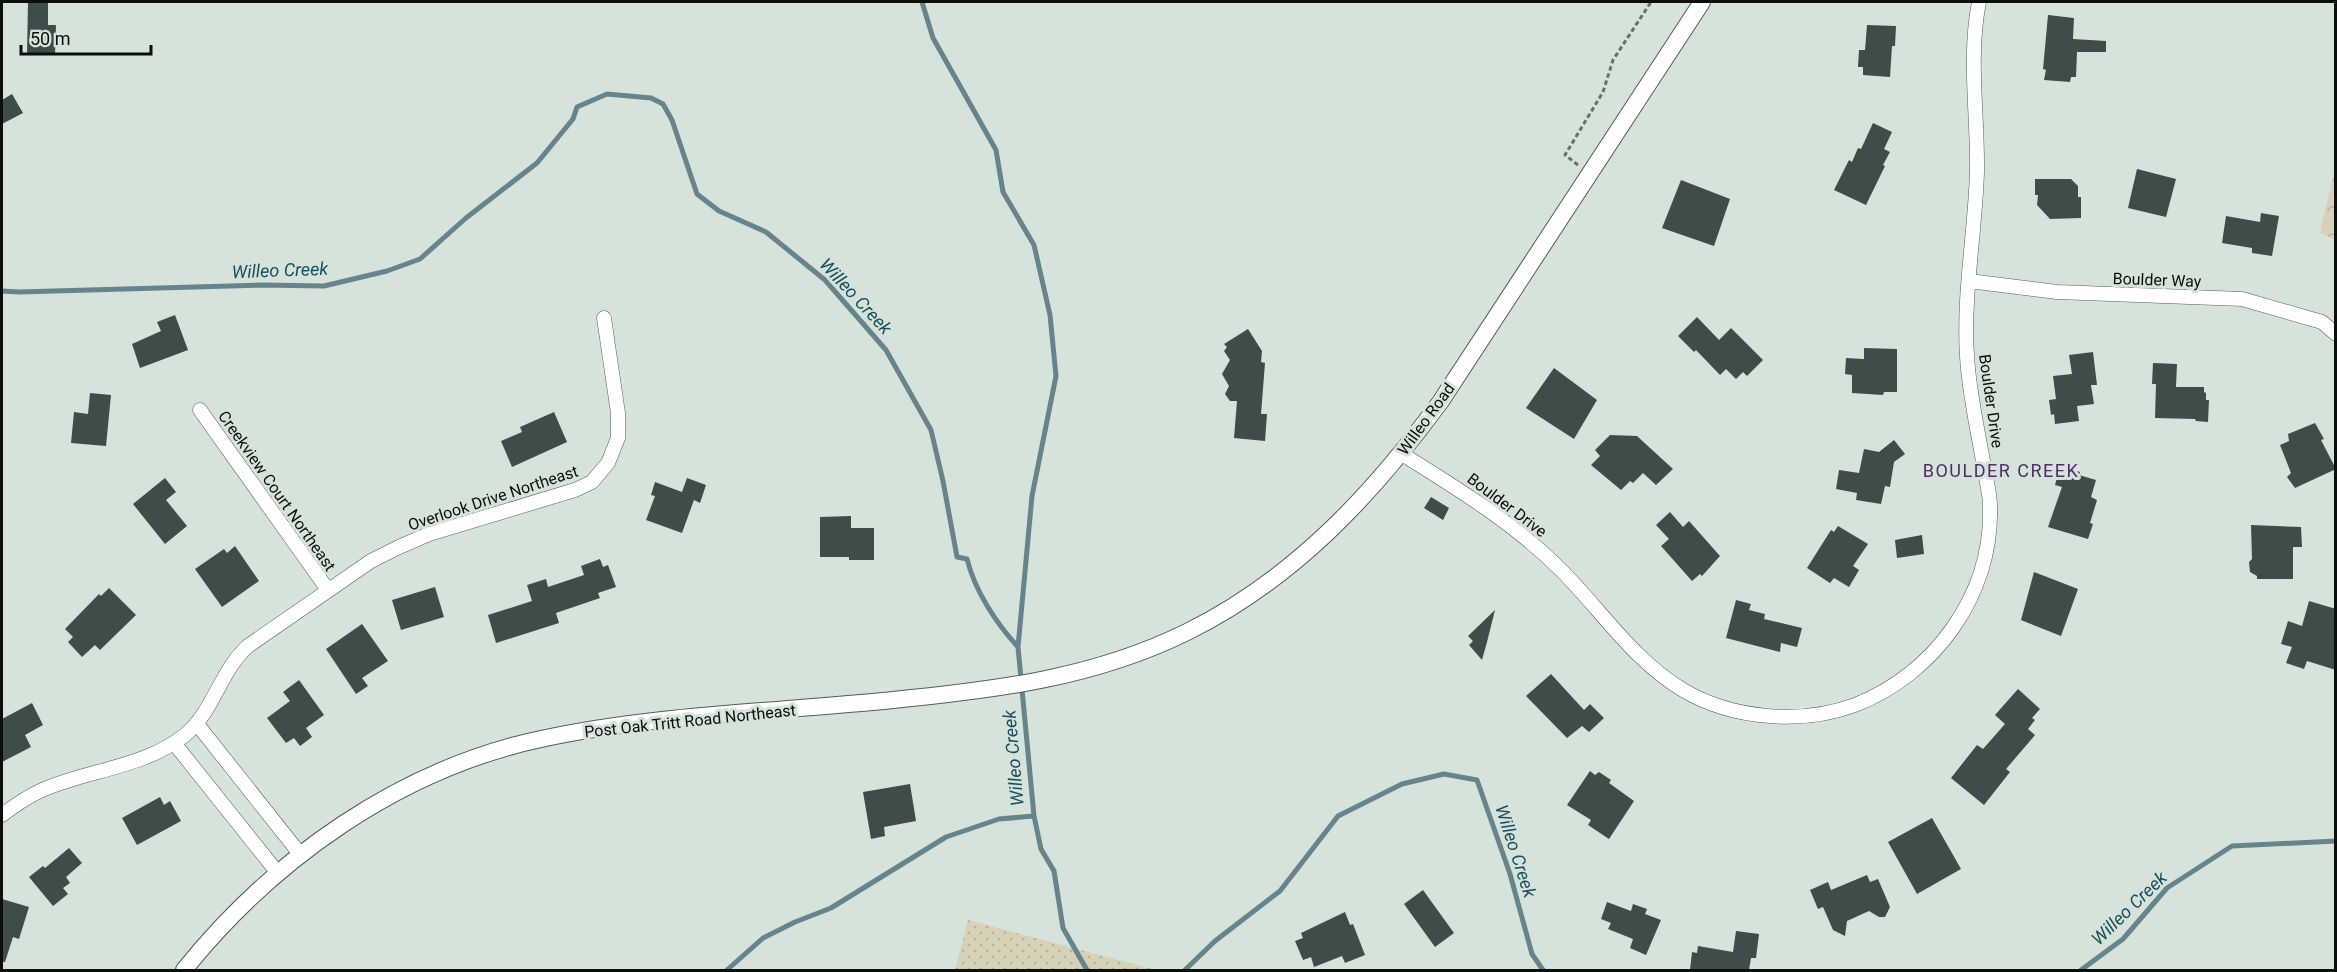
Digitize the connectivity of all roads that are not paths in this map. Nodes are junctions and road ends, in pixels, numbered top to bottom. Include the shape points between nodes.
1 (1702, 2) edge
2 (1979, 2) edge
3 (1969, 281) junction
4 (604, 318) dead end
5 (2336, 334) edge
6 (200, 410) dead end
7 (1402, 454) junction
8 (328, 590) junction
9 (1019, 686) joint
10 (197, 724) junction
11 (174, 743) junction
12 (2, 815) edge
13 (300, 854) junction
14 (277, 872) junction
15 (184, 970) edge

1 - 7 street, Willeo Road via 1441,401
2 - 3 street, Boulder Drive via 1974,43 1977,173
3 - 5 street, Boulder Way via 2057,292 2242,299 2322,322
3 - 7 street, Boulder Drive via 1967,360 1990,504 1982,570 1962,616 1932,655 1893,686 1845,708 1806,716 1764,716 1722,707 1683,690 1643,660 1560,569 1521,533
4 - 8 street, Overlook Drive Northeast via 618,438 608,463 592,482 556,497 429,534 371,561
6 - 8 street, Creekview Court Northeast
7 - 9 street, Willeo Road via 1329,532 1238,602 1188,631 1112,662
8 - 10 street, Overlook Drive Northeast via 236,657
9 - 13 street, Post Oak Tritt Road Northeast via 642,723 538,739 436,775 377,805
10 - 11 street, Overlook Drive Northeast
10 - 13 street
11 - 12 street, Overlook Drive Northeast via 133,761 41,790
11 - 14 street
13 - 14 street, Post Oak Tritt Road Northeast
14 - 15 street, Post Oak Tritt Road Northeast

